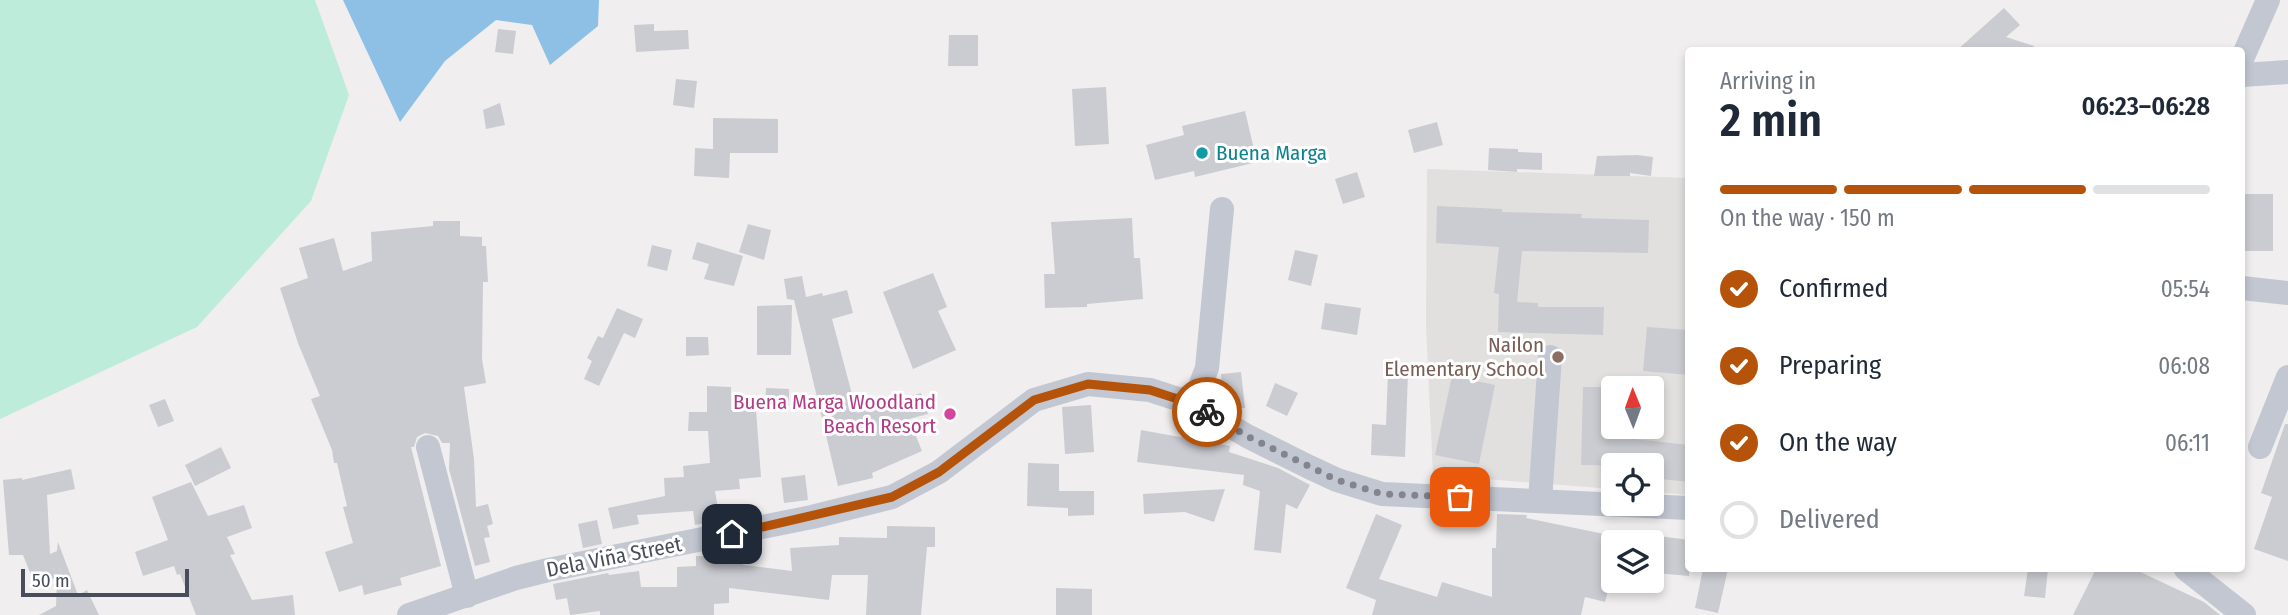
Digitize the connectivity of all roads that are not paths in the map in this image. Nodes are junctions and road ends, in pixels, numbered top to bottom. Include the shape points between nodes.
1 (2268, 0) edge
2 (2245, 52) edge
3 (2288, 72) edge
4 (2245, 75) edge
5 (1222, 209) dead end
6 (2245, 288) edge
7 (2288, 293) edge
8 (1550, 357) dead end
9 (2288, 377) edge
10 (1193, 404) junction
11 (428, 447) dead end
12 (2260, 447) dead end
13 (1540, 500) junction
14 (1685, 508) edge
15 (2190, 572) edge
16 (467, 596) junction
17 (409, 615) edge
18 (2244, 615) edge

1 - 2 street
3 - 4 street
5 - 10 street via 1207,368
6 - 7 street
8 - 13 street
9 - 12 street
10 - 13 street, Dela Viña Street via 1309,467 1382,494
10 - 16 street, Dela Viña Street via 1150,390 1088,384 1034,400 939,472 892,497 548,570
11 - 16 street
13 - 14 street, Dela Viña Street
15 - 18 street
16 - 17 street, Dela Viña Street

